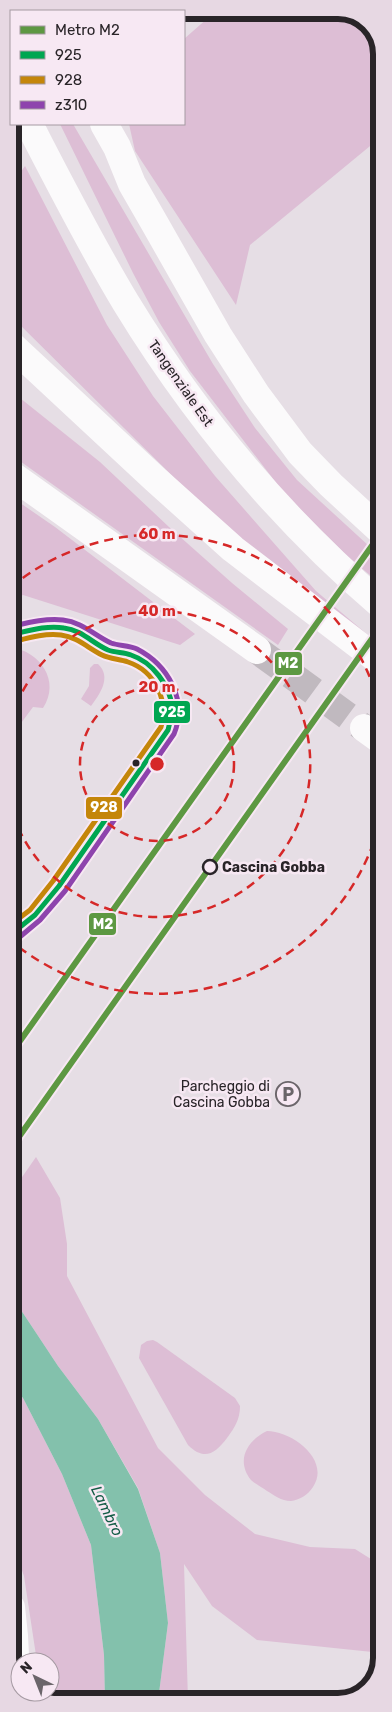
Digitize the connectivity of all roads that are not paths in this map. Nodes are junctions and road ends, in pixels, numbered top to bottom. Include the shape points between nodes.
1 (105, 125) edge
2 (35, 135) edge
3 (115, 135) edge
4 (19, 354) edge
5 (19, 480) edge
6 (373, 523) edge
7 (373, 597) edge
8 (257, 650) tunnel mouth
9 (373, 656) edge

1 - 3 main road
2 - 7 main road, Tangenziale Est via 127,304 212,426 295,524
3 - 6 main road via 129,178 222,342 300,454
4 - 9 main road via 212,531
5 - 8 main road

